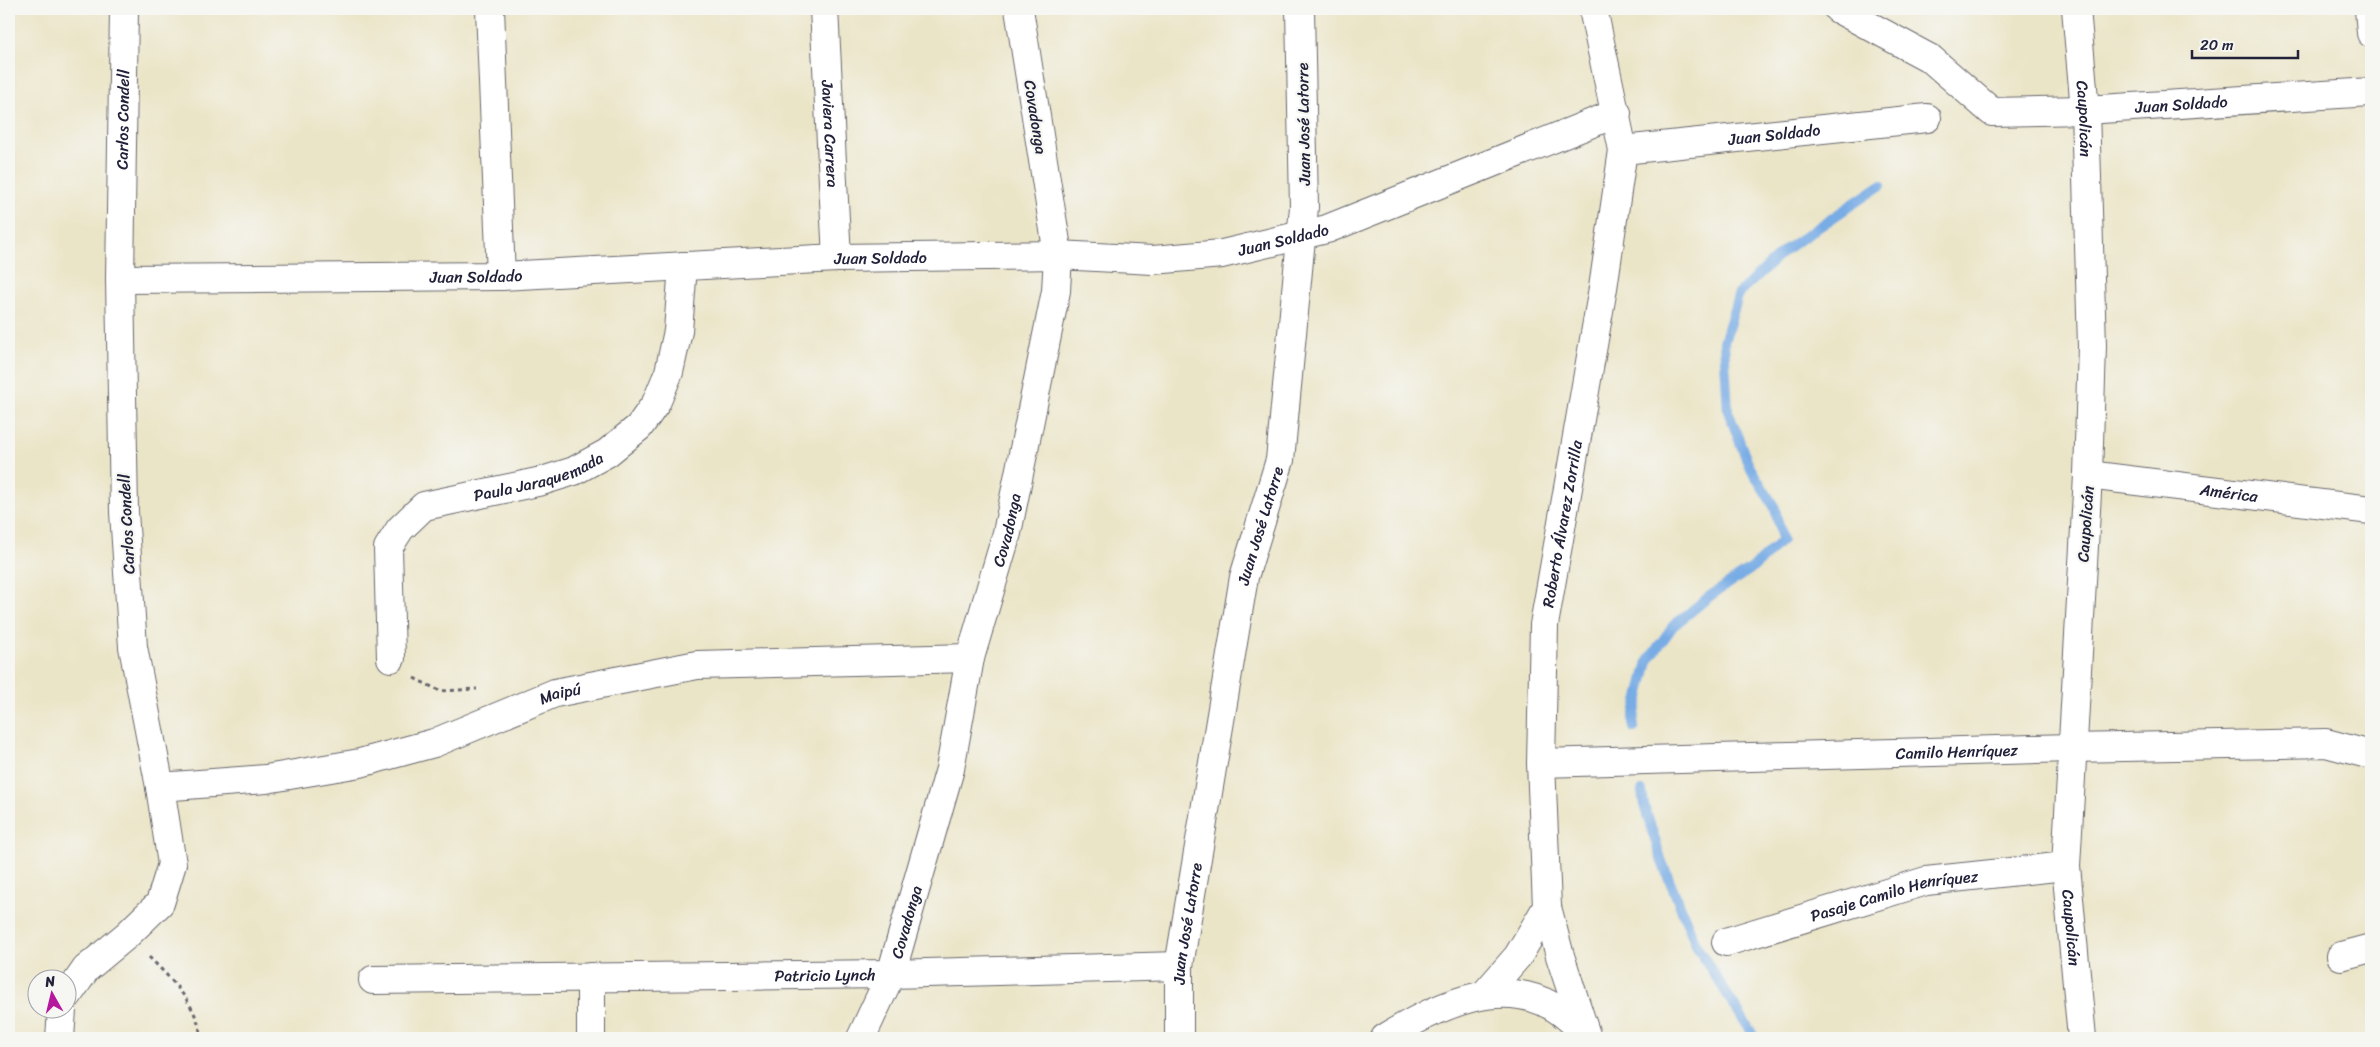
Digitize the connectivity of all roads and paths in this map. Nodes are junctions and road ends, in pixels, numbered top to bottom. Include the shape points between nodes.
1 (124, 9) edge
2 (490, 9) edge
3 (824, 9) edge
4 (1019, 9) edge
5 (1300, 9) edge
6 (1593, 9) edge
7 (1838, 9) edge
8 (2076, 9) edge
9 (2369, 9) edge
10 (2371, 33) edge
11 (2371, 92) edge
12 (2085, 110) junction
13 (1617, 113) junction
14 (1927, 118) dead end
15 (1623, 150) junction
16 (1301, 236) junction
17 (1058, 255) junction
18 (837, 258) junction
19 (683, 266) junction
20 (501, 276) junction
21 (120, 279) junction
22 (2088, 474) junction
23 (2371, 510) edge
24 (391, 658) joint
25 (970, 658) junction
26 (520, 708) junction
27 (2071, 748) junction
28 (2371, 755) edge
29 (1541, 763) junction
30 (160, 787) junction
31 (2066, 866) junction
32 (1547, 907) junction
33 (127, 935) junction
34 (1726, 942) dead end
35 (2371, 948) edge
36 (2341, 956) dead end
37 (1179, 966) junction
38 (891, 974) junction
39 (591, 977) junction
40 (374, 980) dead end
41 (78, 981) edge
42 (1484, 995) junction
43 (61, 1020) edge
44 (60, 1038) edge
45 (202, 1038) edge
46 (591, 1038) edge
47 (861, 1038) edge
48 (1180, 1038) edge
49 (1385, 1038) edge
50 (1587, 1038) edge
51 (2082, 1038) edge

1 - 21 street, Carlos Condell
2 - 20 street
3 - 18 street, Javiera Carrera
4 - 17 street, Covadonga
5 - 16 street, Juan José Latorre via 1304,207
6 - 13 street, Roberto Álvarez Zorrilla
7 - 12 street, Juan Soldado via 1930,59 1992,112
8 - 12 street, Caupolicán
9 - 10 street
11 - 12 street, Juan Soldado
12 - 22 street, Caupolicán via 2092,346
13 - 15 street, Roberto Álvarez Zorrilla
13 - 16 street, Juan Soldado via 1328,229
14 - 15 street, Juan Soldado
15 - 29 street, Roberto Álvarez Zorrilla via 1603,288 1544,625
16 - 17 street, Juan Soldado via 1222,254 1153,260
16 - 37 street, Juan José Latorre via 1280,460 1244,577
17 - 18 street, Juan Soldado
17 - 25 street, Covadonga via 1056,291 1007,533
18 - 19 street, Juan Soldado
19 - 20 street, Juan Soldado
19 - 24 street, Paula Jaraquemada via 678,331 668,372 656,403 639,427 607,453 574,471 424,506 400,529 388,548
20 - 21 street, Juan Soldado
21 - 30 street, Carlos Condell via 124,512 132,647
22 - 23 street, América
22 - 27 street, Caupolicán
24 - 26 path via 404,673 440,691 480,689
25 - 26 street, Maipú via 697,665 555,693
25 - 38 street, Covadonga via 950,769
26 - 30 street, Maipú via 434,743 360,763 266,779
27 - 28 street, Camilo Henríquez via 2326,743
27 - 29 street, Camilo Henríquez
27 - 31 street, Caupolicán
29 - 32 street, Roberto Álvarez Zorrilla
30 - 33 street, Carlos Condell via 172,864 160,904
31 - 34 street, Pasaje Camilo Henríquez via 1926,881
31 - 51 street, Caupolicán
32 - 42 street via 1518,956
32 - 50 street, Roberto Álvarez Zorrilla
33 - 41 street, Carlos Condell via 86,969
33 - 45 path via 177,984 200,1026
35 - 36 street
37 - 38 street, Patricio Lynch
37 - 48 street, Juan José Latorre
38 - 39 street, Patricio Lynch
38 - 47 street, Covadonga
39 - 40 street, Patricio Lynch
39 - 46 street
42 - 49 street via 1447,1006
42 - 50 street via 1530,996 1546,1001 1572,1019
43 - 44 street

